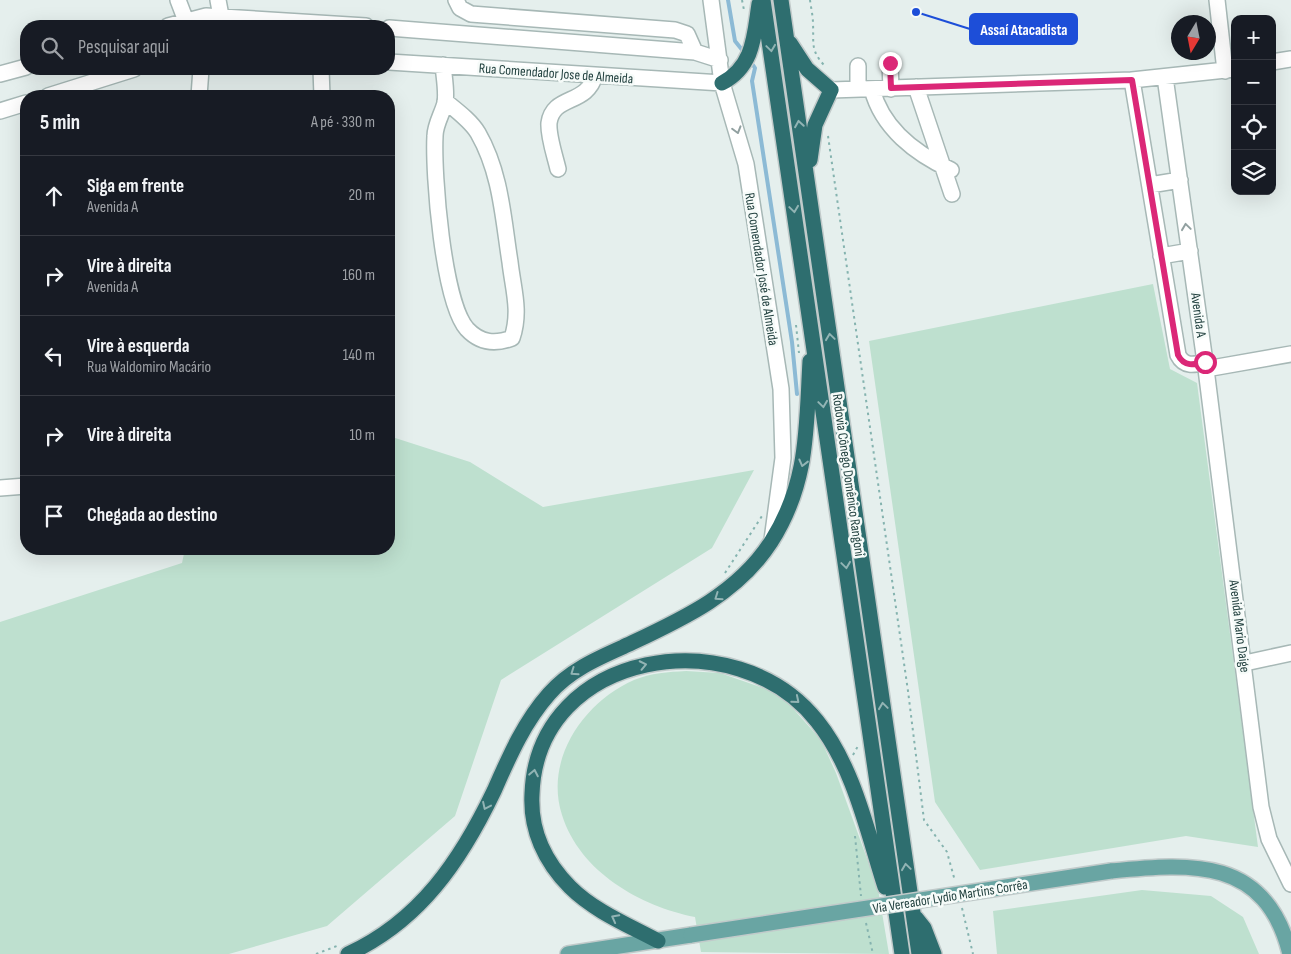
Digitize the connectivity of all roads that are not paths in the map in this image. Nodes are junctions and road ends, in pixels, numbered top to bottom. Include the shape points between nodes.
1 (178, 0) edge
2 (218, 0) edge
3 (456, 0) edge
4 (711, 0) edge
5 (762, 0) edge
6 (781, 0) edge
7 (1216, 0) edge
8 (220, 16) junction
9 (186, 20) edge
10 (190, 20) edge
11 (278, 20) edge
12 (395, 28) edge
13 (786, 38) junction
14 (695, 52) junction
15 (720, 60) junction
16 (1291, 60) edge
17 (395, 62) edge
18 (1276, 62) edge
19 (890, 63) dead end
20 (443, 65) junction
21 (858, 66) dead end
22 (20, 69) edge
23 (1230, 70) edge
24 (0, 74) edge
25 (115, 75) edge
26 (201, 75) edge
27 (321, 75) edge
28 (595, 75) junction
29 (1165, 77) junction
30 (1132, 80) junction
31 (722, 83) junction
32 (916, 87) junction
33 (891, 88) junction
34 (865, 89) junction
35 (67, 90) edge
36 (199, 90) edge
37 (322, 90) edge
38 (831, 90) junction
39 (445, 101) junction
40 (20, 105) edge
41 (0, 111) edge
42 (948, 168) junction
43 (558, 169) dead end
44 (1180, 180) junction
45 (808, 183) junction
46 (1150, 185) junction
47 (952, 194) dead end
48 (1190, 251) junction
49 (1161, 256) junction
50 (812, 327) junction
51 (1291, 354) edge
52 (1206, 366) junction
53 (20, 486) edge
54 (0, 488) edge
55 (771, 541) junction
56 (1291, 653) edge
57 (1245, 663) junction
58 (1291, 884) edge
59 (913, 915) junction
60 (898, 932) junction
61 (658, 941) junction
62 (348, 954) edge
63 (568, 954) edge
64 (902, 954) edge
65 (919, 954) edge
66 (934, 954) edge
67 (1290, 954) edge

1 - 9 street
2 - 8 street
3 - 14 street via 460,8 471,14 675,30 687,34
4 - 15 street, Rua Comendador José de Almeida
5 - 31 highway via 747,60 738,73
5 -> 50 highway, Rodovia Cônego Domênico Rangoni
6 - 13 highway, Rodovia Cônego Domênico Rangoni
7 - 23 street
8 - 10 street
8 - 11 street
12 - 14 street
13 - 38 highway via 807,68
45 -> 13 highway, Rodovia Cônego Domênico Rangoni
14 - 15 street
15 - 31 street, Rua Comendador José de Almeida
16 - 18 street
17 - 20 street, Rua Comendador Jose de Almeida
19 - 33 street
20 - 28 street, Rua Comendador Jose de Almeida
20 - 39 street
21 - 34 street
22 - 24 street
23 - 29 street
25 - 35 street
26 - 36 street
27 - 37 street
28 - 31 street, Rua Comendador Jose de Almeida
28 - 43 street via 586,92 553,110 549,124
29 - 30 street
29 - 44 street, Avenida A
30 - 32 street
30 - 46 street, Avenida A
31 -> 55 street, Rua Comendador José de Almeida via 746,164 781,389 783,458
32 - 33 street
32 - 42 street via 918,100
33 - 34 street
34 - 38 street
34 - 42 street via 881,116 894,130 933,161
38 - 45 highway via 815,125
39 - 39 street via 435,133 436,194 451,295 467,329 482,339 498,343 512,338 518,306 501,194 491,156 477,130
40 - 41 street
42 - 47 street
44 - 46 street
48 -> 44 street, Avenida A
59 -> 45 highway, Rodovia Cônego Domênico Rangoni
46 - 49 street, Avenida A
48 - 49 street
48 - 52 street, Avenida A
49 - 52 street, Avenida A via 1178,355 1187,365
50 -> 55 highway via 805,456 796,488
50 -> 60 highway, Rodovia Cônego Domênico Rangoni
51 - 52 street
52 - 57 street, Avenida Mario Daige
53 - 54 street
55 -> 62 highway via 748,570 717,598 590,662 550,692 527,723 481,817 444,877 405,917 382,935
56 - 57 street
57 - 58 street, Avenida Mario Daige via 1266,829
59 - 65 highway, Rodovia Cônego Domênico Rangoni
59 - 66 highway via 924,928
61 -> 60 highway via 599,910 571,888 549,861 532,820 532,785 540,750 553,725 582,694 608,677 645,664 679,660 717,663 772,682 816,719 832,740 845,770
60 - 64 highway, Rodovia Cônego Domênico Rangoni
61 - 63 main road, Via Vereador Lydio Martins Corrêa
61 - 67 main road, Via Vereador Lydio Martins Corrêa, bridge via 1112,871 1174,866 1210,869 1236,878 1272,911

